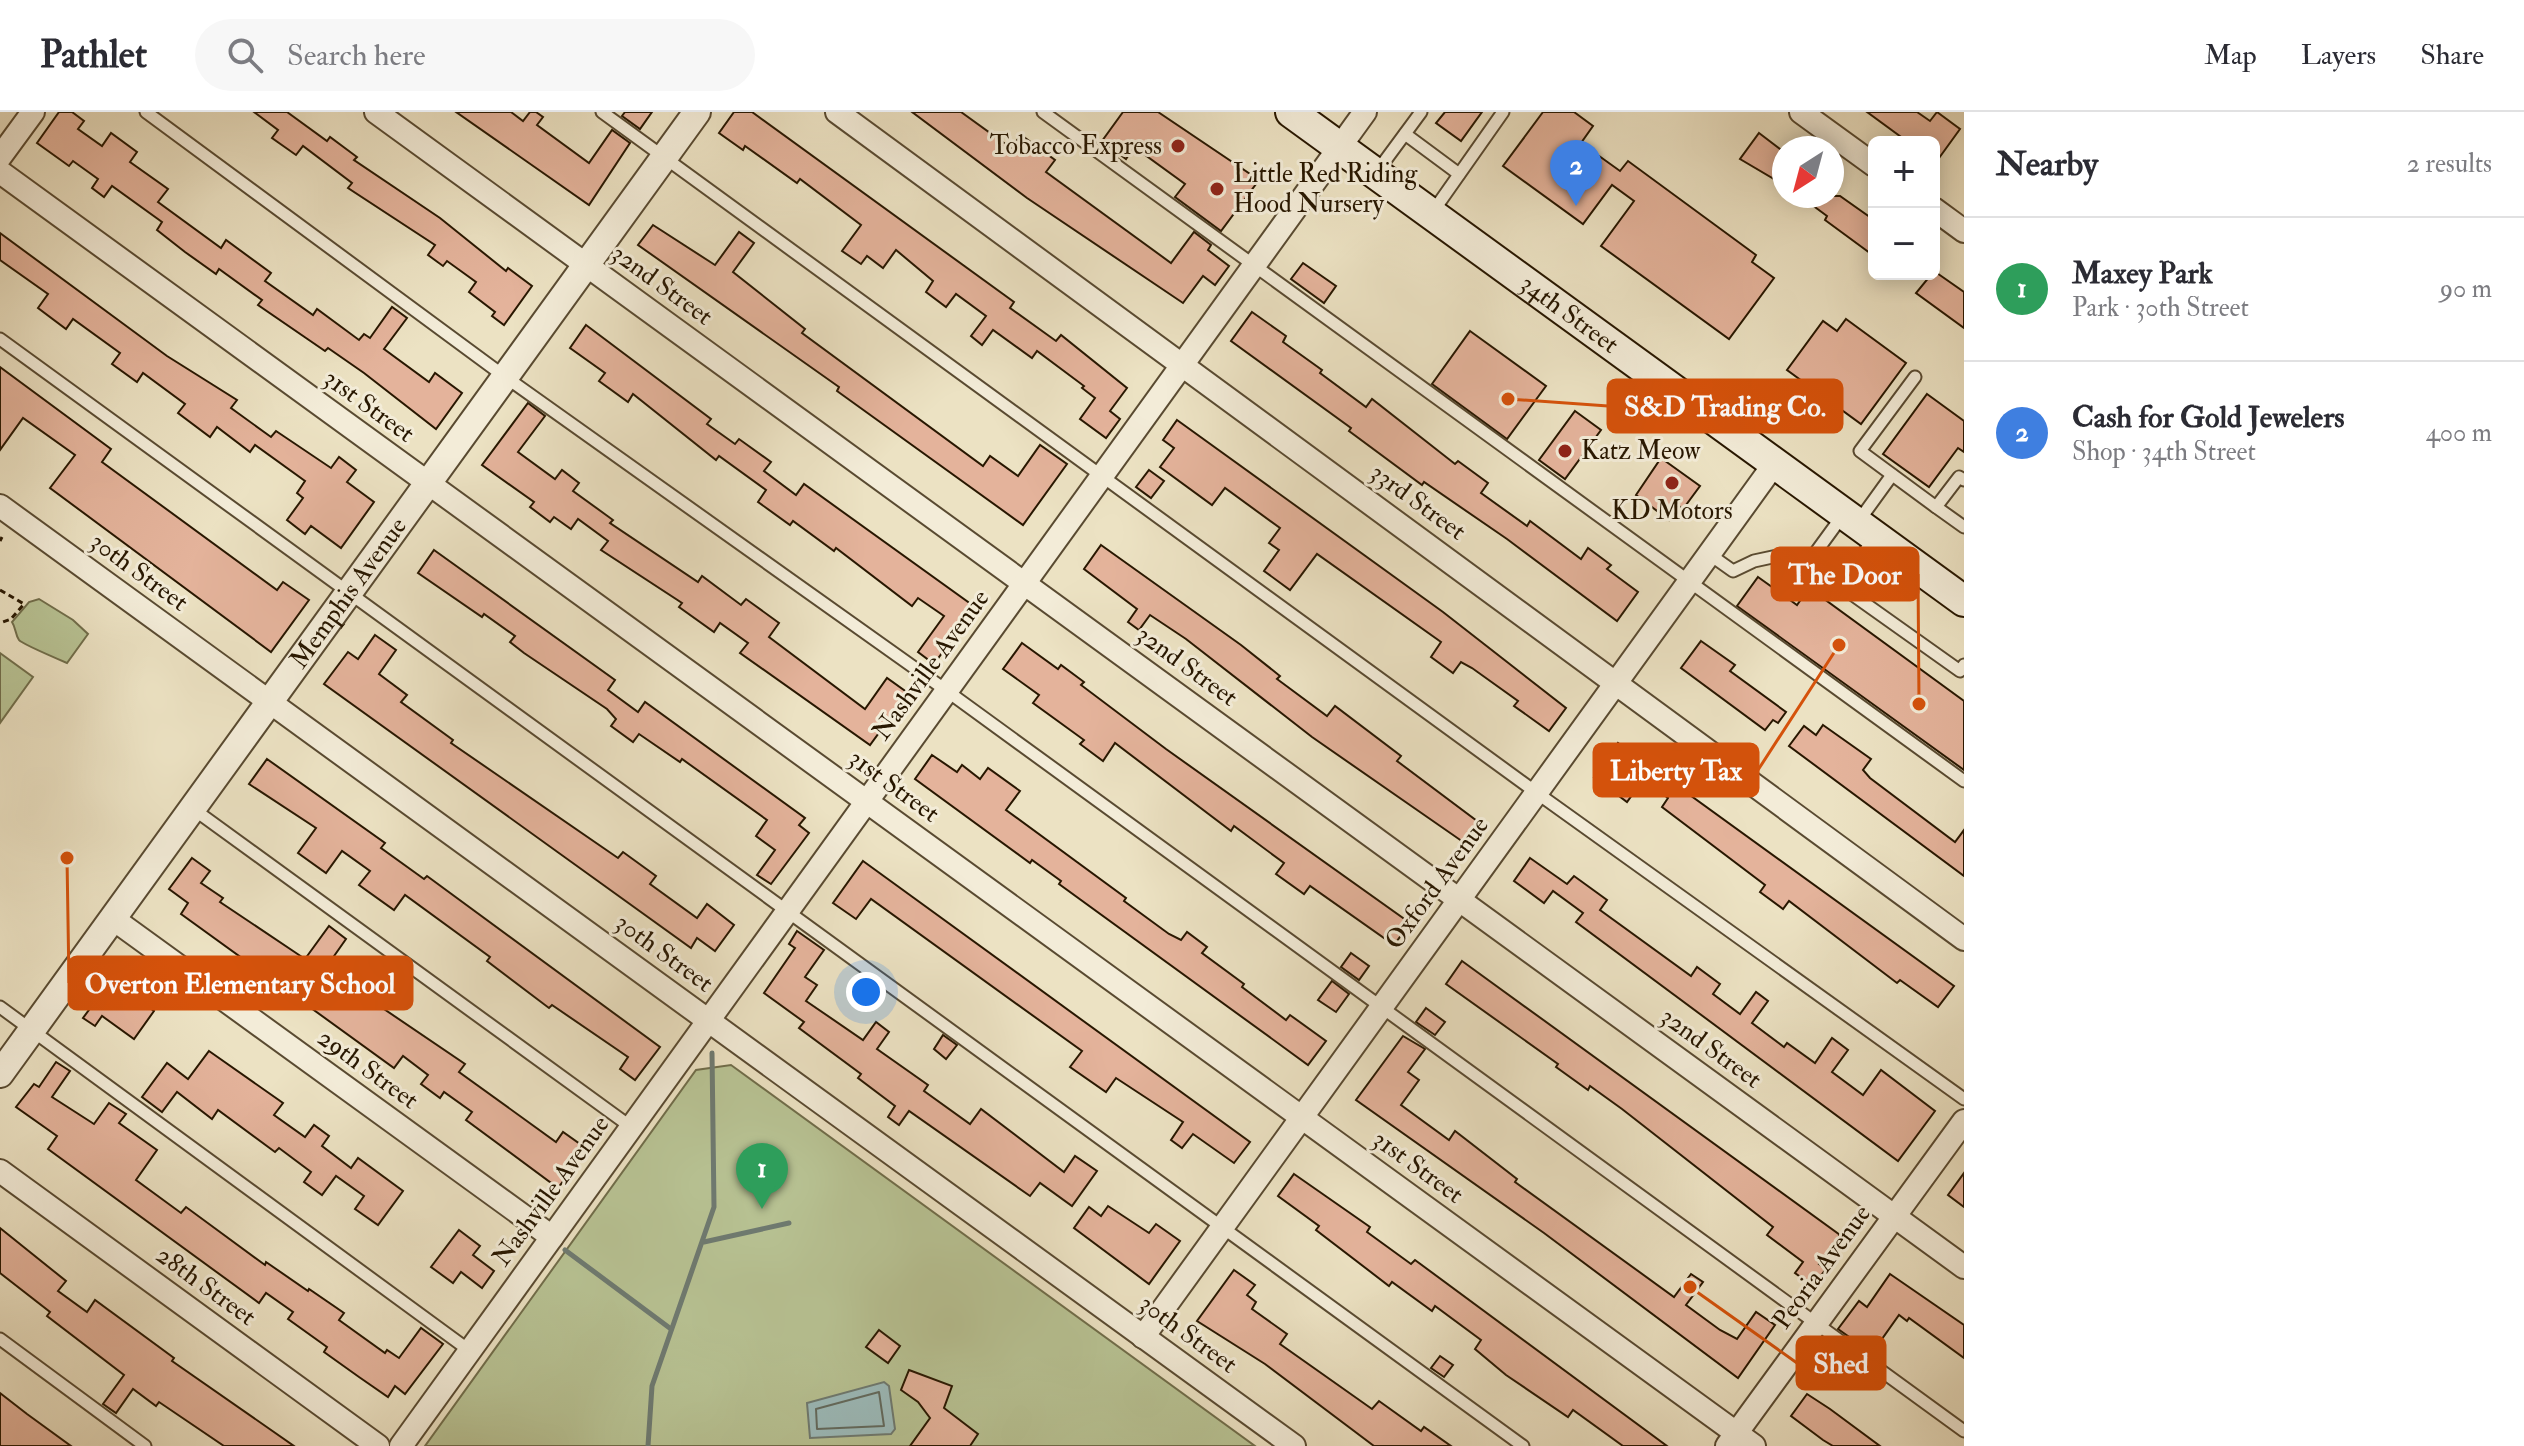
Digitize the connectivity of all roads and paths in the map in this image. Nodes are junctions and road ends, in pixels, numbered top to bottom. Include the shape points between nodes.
1 (33, 112) edge
2 (146, 112) edge
3 (376, 112) edge
4 (602, 112) edge
5 (697, 112) edge
6 (837, 112) edge
7 (1043, 112) edge
8 (1291, 112) edge
9 (1365, 112) edge
10 (1421, 112) edge
11 (1503, 112) edge
12 (1801, 112) edge
13 (1405, 134) junction
14 (1340, 147) junction
15 (0, 157) edge
16 (664, 157) junction
17 (1868, 161) edge
18 (0, 172) edge
19 (1375, 173) junction
20 (1459, 174) junction
21 (1940, 213) edge
22 (1431, 214) junction
23 (1964, 231) edge
24 (586, 265) junction
25 (1255, 266) junction
26 (0, 339) edge
27 (1184, 363) junction
28 (504, 376) junction
29 (1915, 377) dead end
30 (1775, 463) junction
31 (1103, 475) junction
32 (1892, 475) junction
33 (1964, 480) edge
34 (427, 482) junction
35 (0, 506) edge
36 (1936, 507) junction
37 (1859, 524) junction
38 (1964, 527) edge
39 (1709, 554) junction
40 (1808, 563) junction
41 (1025, 583) junction
42 (1688, 583) junction
43 (1841, 586) junction
44 (0, 590) edge
45 (347, 592) junction
46 (1964, 601) edge
47 (0, 623) edge
48 (1963, 670) edge
49 (1616, 682) junction
50 (947, 691) junction
51 (268, 700) junction
52 (1964, 781) edge
53 (1537, 793) junction
54 (867, 802) junction
55 (191, 807) junction
56 (1459, 900) junction
57 (787, 912) junction
58 (112, 918) junction
59 (1964, 939) edge
60 (0, 1007) edge
61 (1380, 1009) junction
62 (709, 1020) junction
63 (31, 1030) junction
64 (0, 1074) edge
65 (1964, 1099) edge
66 (1302, 1117) junction
67 (1964, 1121) edge
68 (631, 1127) junction
69 (0, 1171) edge
70 (1894, 1216) junction
71 (1222, 1227) junction
72 (552, 1237) junction
73 (1964, 1267) edge
74 (1816, 1323) junction
75 (1143, 1337) junction
76 (0, 1339) edge
77 (470, 1351) junction
78 (1964, 1431) edge
79 (1739, 1442) edge
80 (145, 1446) edge
81 (378, 1446) edge
82 (401, 1446) edge
83 (1294, 1446) edge
84 (1523, 1446) edge

1 - 15 street
2 - 28 lane
3 - 24 street, 32nd Street
4 - 16 lane
5 - 16 street, Memphis Avenue
6 - 27 street, 33rd Street
7 - 25 lane
8 - 14 main road, 34th Street
9 - 14 street, Nashville Avenue
10 - 13 lane
11 - 20 lane
12 - 17 street
13 - 19 lane
13 - 20 lane
14 - 19 main road, 34th Street
14 - 25 street, Nashville Avenue
16 - 24 street, Memphis Avenue
16 - 31 lane
18 - 34 street, 31st Street
19 - 22 main road, 34th Street
20 - 22 lane
21 - 23 street
22 - 30 main road, 34th Street
24 - 28 street, Memphis Avenue
24 - 41 street, 32nd Street
25 - 27 street, Nashville Avenue
25 - 42 lane
26 - 45 lane
27 - 31 street, Nashville Avenue
27 - 49 street, 33rd Street
28 - 34 street, Memphis Avenue
28 - 50 lane
29 - 32 lane via 1860,451
30 - 37 main road, 34th Street
30 - 39 street, Oxford Avenue
31 - 41 street, Nashville Avenue
31 - 53 lane
32 - 36 lane
32 - 37 lane
33 - 36 lane via 1959,477
34 - 45 street, Memphis Avenue
34 - 54 street, 31st Street
35 - 51 street, 30th Street
36 - 38 lane
37 - 40 lane
37 - 43 lane
37 - 46 main road, 34th Street
39 - 40 lane via 1733,571 1782,555
39 - 42 street, Oxford Avenue
40 - 43 lane
41 - 50 street, Nashville Avenue
41 - 56 street, 32nd Street
42 - 49 street, Oxford Avenue
42 - 52 lane
43 - 48 lane
44 - 47 path via 24,604
45 - 51 street, Memphis Avenue
45 - 57 lane
49 - 53 street, Oxford Avenue
49 - 59 street, 33rd Street
50 - 54 street, Nashville Avenue
50 - 61 lane
51 - 55 street, Memphis Avenue
51 - 62 street, 30th Street
53 - 56 street, Oxford Avenue
53 - 65 lane
54 - 57 street, Nashville Avenue
54 - 66 street, 31st Street
55 - 58 street, Memphis Avenue
55 - 68 lane
56 - 61 street, Oxford Avenue
56 - 70 street, 32nd Street
57 - 62 street, Nashville Avenue
57 - 71 lane
58 - 63 street, Memphis Avenue
58 - 72 street, 29th Street
60 - 63 lane
61 - 66 street, Oxford Avenue
61 - 74 lane
62 - 68 street, Nashville Avenue
62 - 75 street, 30th Street
63 - 64 street, Memphis Avenue
63 - 77 lane
66 - 71 street, Oxford Avenue
66 - 79 street, 31st Street
67 - 70 street, Peoria Avenue
68 - 72 street, Nashville Avenue
69 - 81 street, 28th Street
70 - 73 street, 32nd Street
70 - 74 street, Peoria Avenue
71 - 75 street, Oxford Avenue
71 - 84 lane
72 - 77 street, Nashville Avenue
74 - 78 lane
74 - 79 street, Peoria Avenue
75 - 83 street, 30th Street
76 - 80 lane
77 - 82 street, Nashville Avenue

